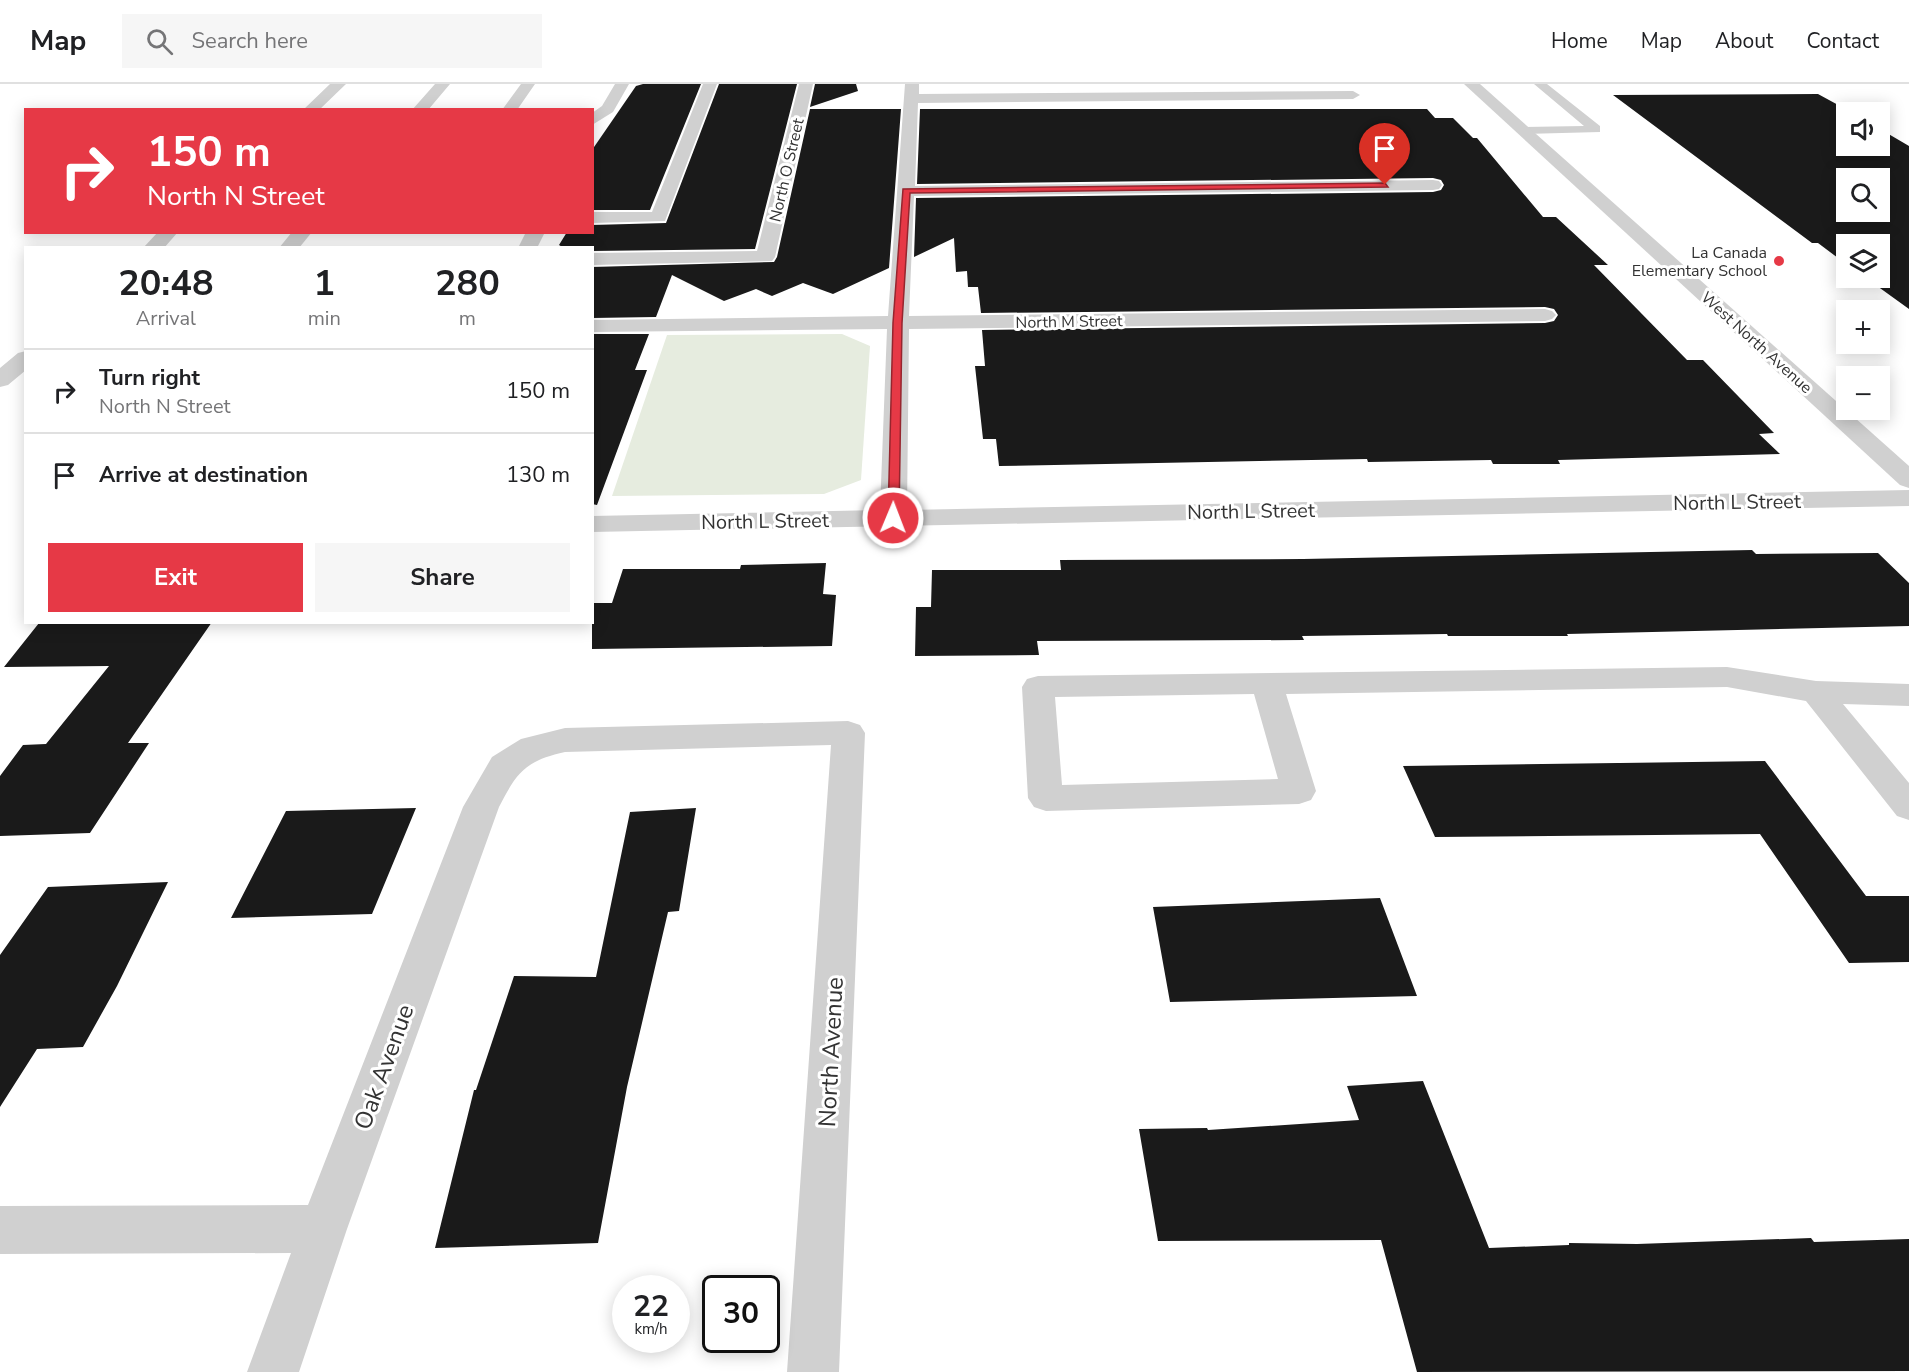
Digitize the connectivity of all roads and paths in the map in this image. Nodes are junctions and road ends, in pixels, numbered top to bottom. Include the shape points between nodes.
1 (339, 84) edge
2 (443, 84) edge
3 (528, 84) edge
4 (622, 84) edge
5 (710, 84) edge
6 (806, 84) edge
7 (1471, 84) edge
8 (1540, 84) edge
9 (912, 91) edge
10 (1353, 95) dead end
11 (312, 108) edge
12 (421, 108) edge
13 (510, 108) edge
14 (594, 119) edge
15 (1523, 131) junction
16 (1433, 185) dead end
17 (906, 191) junction
18 (594, 218) edge
19 (167, 234) edge
20 (301, 234) edge
21 (154, 246) edge
22 (290, 246) edge
23 (594, 259) edge
24 (1545, 315) dead end
25 (898, 323) junction
26 (594, 326) edge
27 (24, 360) edge
28 (0, 381) edge
29 (1909, 480) edge
30 (1909, 498) edge
31 (893, 518) junction
32 (594, 524) edge
33 (1267, 684) junction
34 (1816, 692) junction
35 (1909, 695) edge
36 (848, 733) joint
37 (1909, 807) edge
38 (323, 1229) junction
39 (0, 1230) edge
40 (273, 1372) edge
41 (813, 1372) edge

1 - 11 street
2 - 12 street
3 - 13 street
4 - 14 street via 608,109
5 - 18 street via 659,217
6 - 23 street, North O Street via 765,257
7 - 15 street, West North Avenue
8 - 15 lane via 1596,129
9 - 10 street
9 - 17 street
15 - 29 street, West North Avenue
16 - 17 street
17 - 25 street
19 - 21 street
20 - 22 street
24 - 25 street, North M Street
25 - 26 street, North M Street
25 - 31 street
27 - 28 street
30 - 31 street, North L Street
31 - 32 street, North L Street
33 - 33 street via 1038,687 1047,798 1299,791
33 - 34 street via 1727,677
34 - 35 street
34 - 37 street
36 - 38 street, Oak Avenue via 565,740 533,747 504,766 481,807
36 - 41 street, North Avenue
38 - 39 street
38 - 40 street, Oak Avenue

